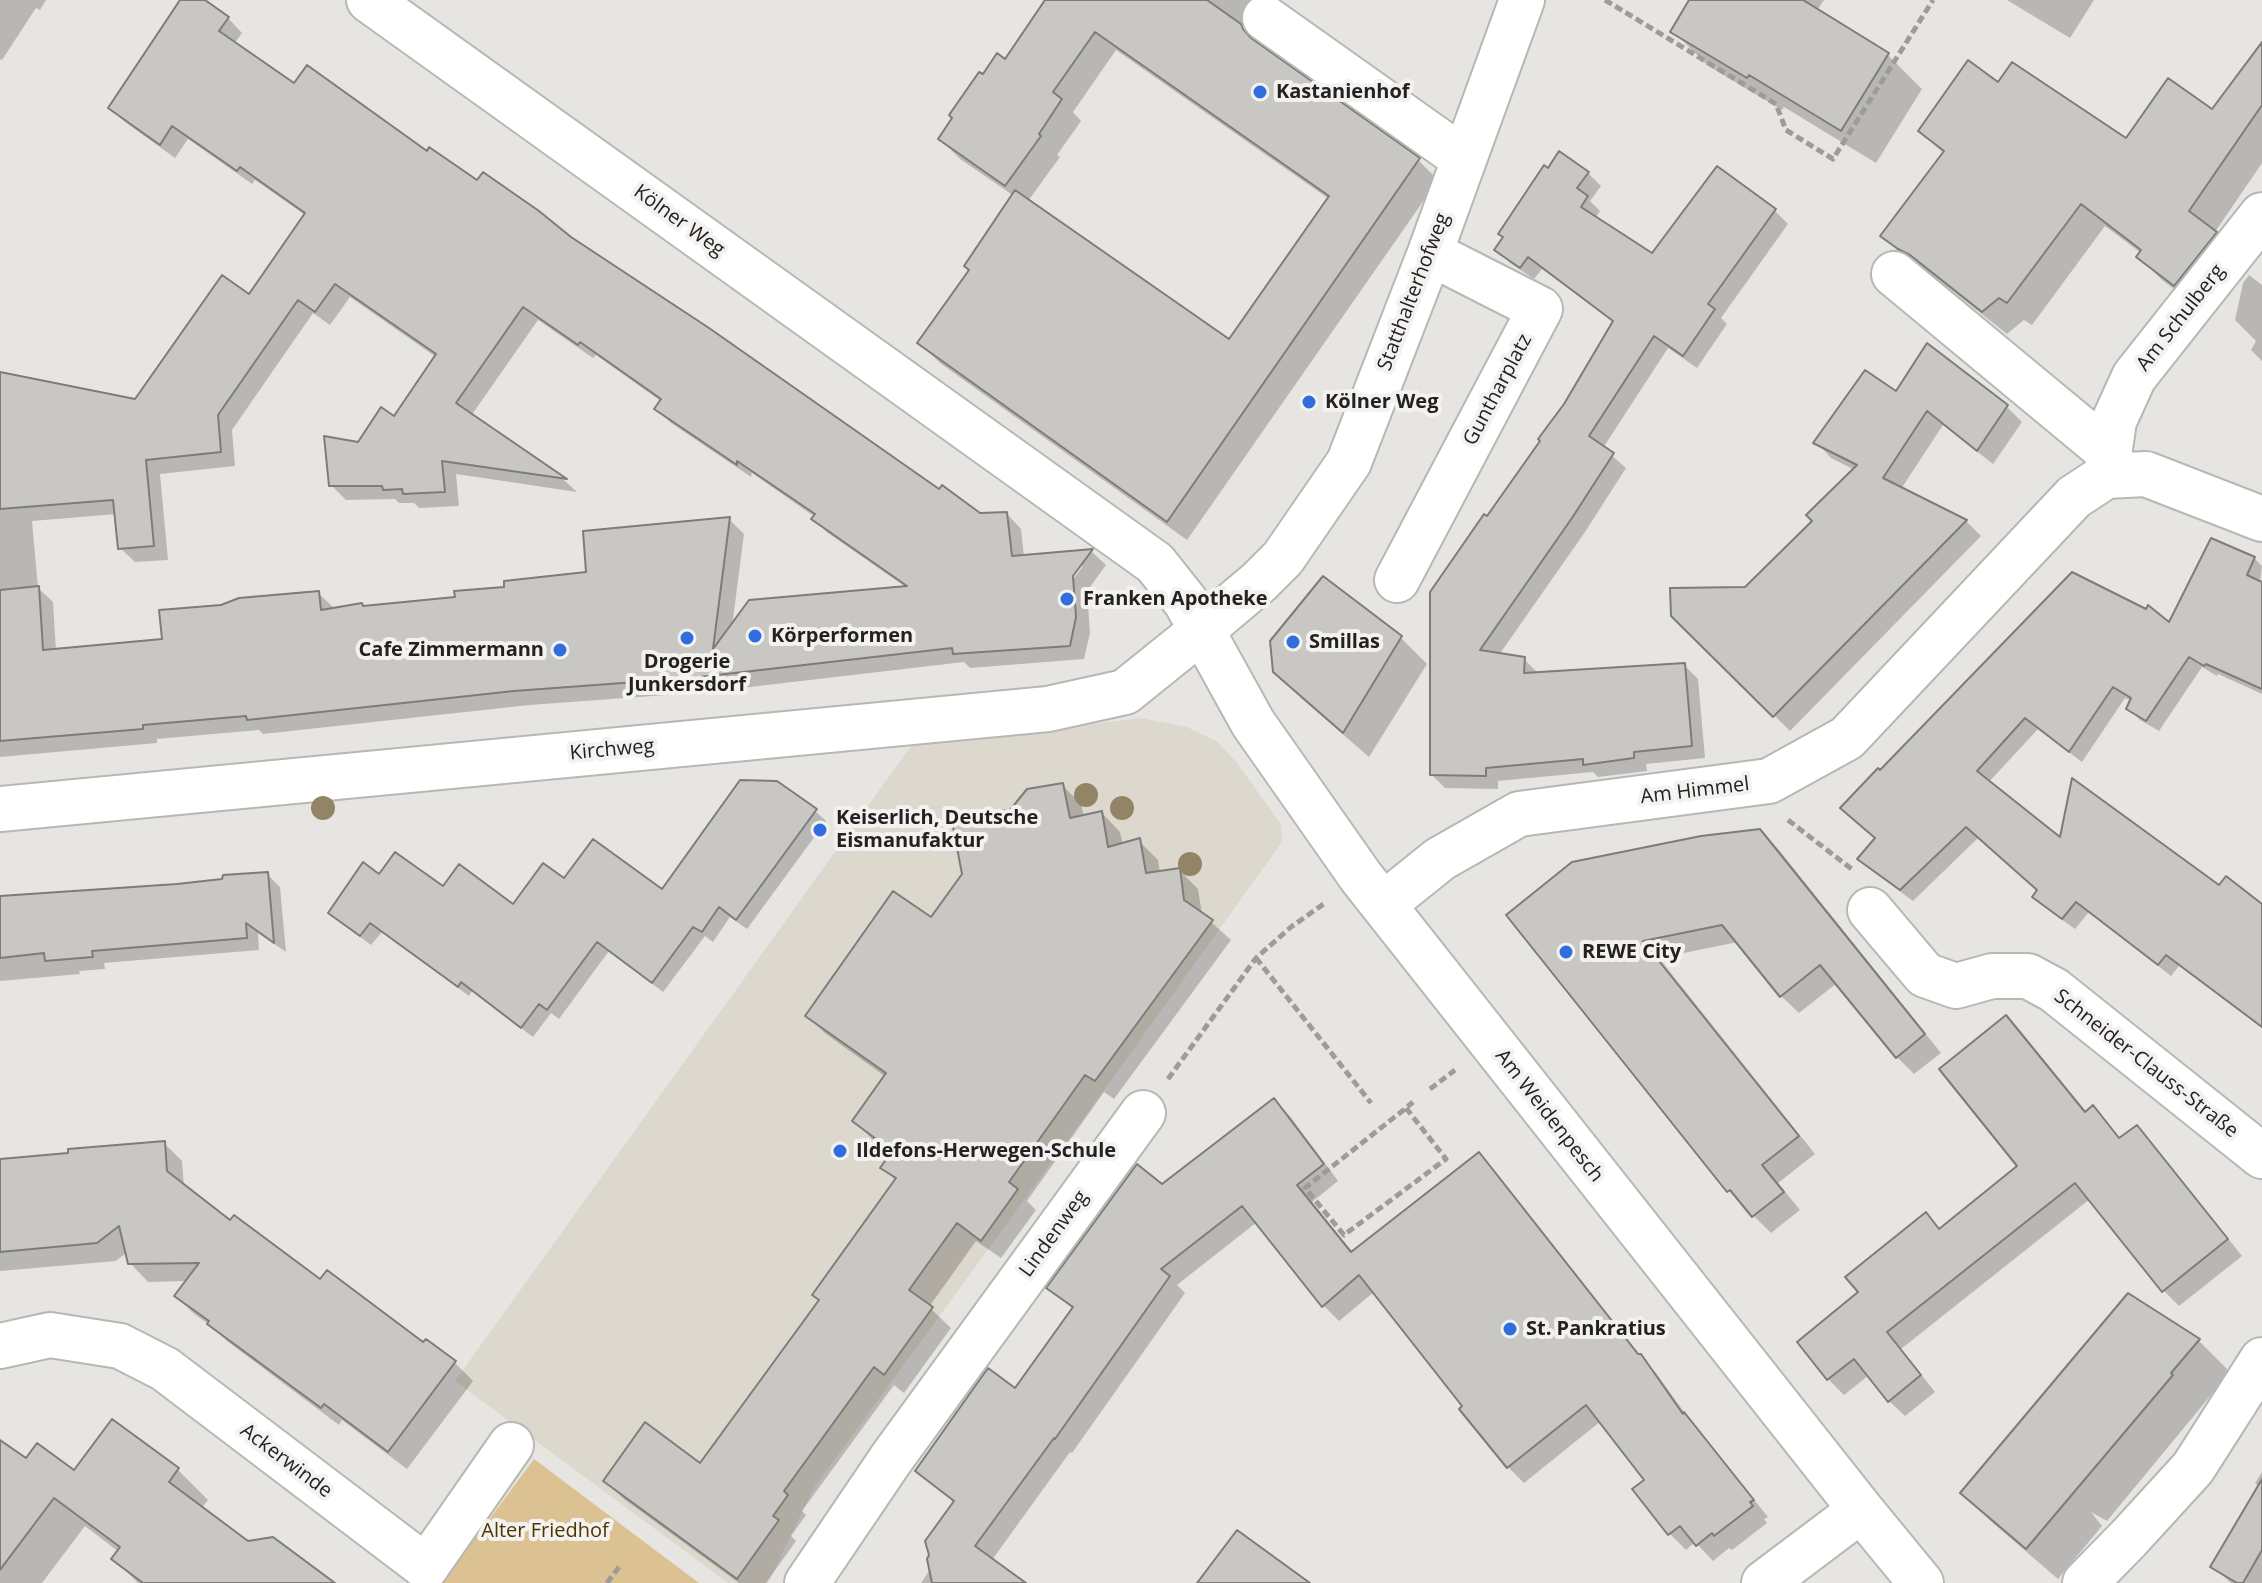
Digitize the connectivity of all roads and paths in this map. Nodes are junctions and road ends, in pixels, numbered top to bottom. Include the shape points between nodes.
1 (369, 0) edge
2 (1605, 0) edge
3 (1933, 0) edge
4 (1514, 2) edge
5 (1265, 18) dead end
6 (1464, 159) junction
7 (2262, 215) edge
8 (1430, 253) junction
9 (1894, 274) dead end
10 (2108, 465) junction
11 (2262, 519) edge
12 (1397, 580) dead end
13 (1202, 630) junction
14 (1769, 781) junction
15 (0, 809) edge
16 (1372, 890) junction
17 (1870, 910) joint
18 (1256, 958) junction
19 (1413, 1102) dead end
20 (1371, 1103) dead end
21 (1406, 1108) junction
22 (1143, 1113) joint
23 (2262, 1156) edge
24 (0, 1346) edge
25 (2262, 1360) edge
26 (511, 1445) dead end
27 (1861, 1510) junction
28 (619, 1567) dead end
29 (607, 1583) edge
30 (807, 1583) edge
31 (1764, 1583) edge
32 (1921, 1583) edge
33 (2085, 1583) edge

1 - 13 street, Kölner Weg via 1155,563
2 - 3 path via 1776,104 1786,130 1833,159
4 - 6 street, Statthalterhofweg
5 - 6 street
6 - 8 street, Statthalterhofweg
7 - 10 street, Am Schulberg via 2134,377 2114,421
8 - 12 street, Guntharplatz via 1540,309
8 - 13 street, Statthalterhofweg via 1349,462 1283,558
9 - 10 street
10 - 11 street via 2146,474
10 - 14 street, Am Himmel via 1847,738
13 - 15 street, Kirchweg via 1125,692 1048,709
13 - 16 street, Am Weidenpesch via 1253,723
14 - 16 street, Am Himmel via 1519,814
14 - 17 path via 1779,814 1854,870
16 - 18 path via 1291,927
16 - 27 street, Am Weidenpesch
17 - 23 street, Schneider-Clauss-Straße via 1925,975 1956,986 1992,976 2028,976 2054,990
18 - 20 path
18 - 22 path
19 - 21 path
21 - 21 path via 1305,1188 1344,1235 1446,1159
22 - 30 street, Lindenweg
24 - 26 street, Ackerwinde via 50,1335 120,1346 165,1369 426,1567
25 - 33 street via 2193,1468
27 - 31 street
27 - 32 street, Am Weidenpesch
28 - 29 path

